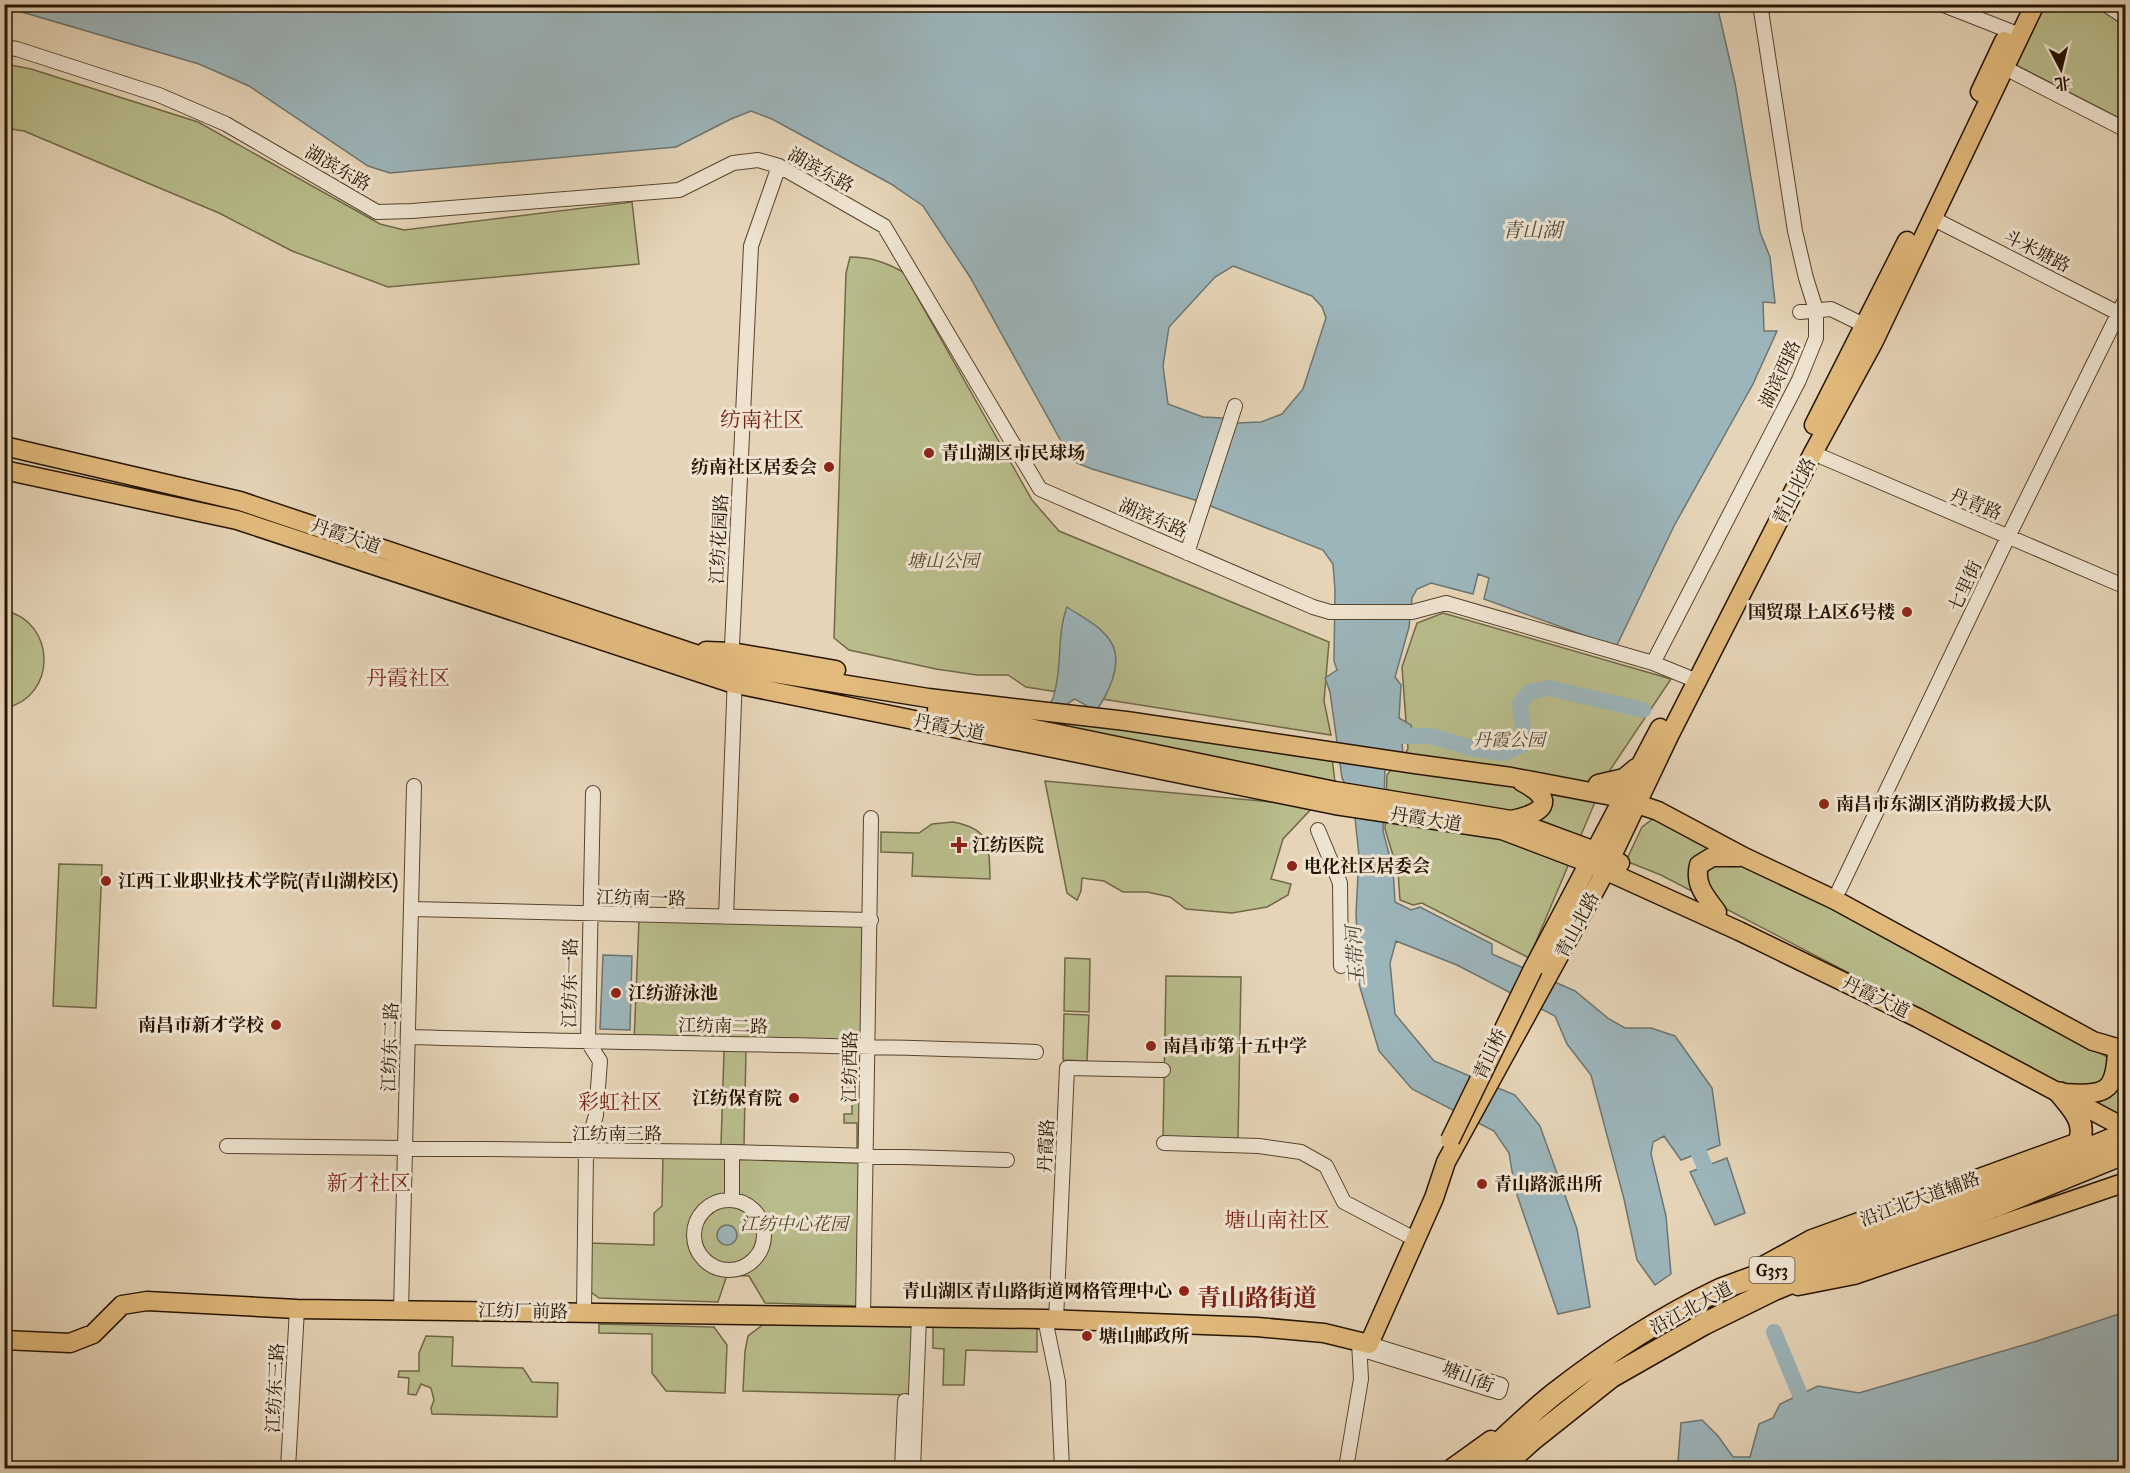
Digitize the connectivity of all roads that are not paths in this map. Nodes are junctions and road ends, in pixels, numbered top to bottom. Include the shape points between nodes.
1 (1760, 4) edge
2 (1941, 4) edge
3 (2022, 4) edge
4 (2035, 4) edge
5 (2105, 4) edge
6 (2126, 18) edge
7 (2015, 33) junction
8 (4, 47) edge
9 (2005, 68) junction
10 (2126, 130) edge
11 (779, 166) junction
12 (1932, 218) junction
13 (2126, 298) edge
14 (1816, 310) junction
15 (1800, 312) dead end
16 (2122, 315) edge
17 (1866, 326) junction
18 (1233, 412) dead end
19 (4, 446) edge
20 (1813, 453) junction
21 (4, 470) edge
22 (2008, 537) junction
23 (1187, 553) junction
24 (2126, 587) edge
25 (679, 658) junction
26 (1653, 663) junction
27 (733, 669) junction
28 (1692, 679) junction
29 (1652, 758) junction
30 (1402, 759) junction
31 (1511, 777) junction
32 (1598, 784) junction
33 (414, 786) dead end
34 (593, 793) dead end
35 (1633, 797) junction
36 (1405, 809) junction
37 (1674, 809) junction
38 (871, 818) dead end
39 (1511, 820) junction
40 (1318, 830) dead end
41 (1534, 842) junction
42 (1744, 857) junction
43 (1600, 861) junction
44 (1839, 890) junction
45 (1660, 895) junction
46 (1581, 899) junction
47 (411, 909) junction
48 (1717, 912) junction
49 (589, 915) junction
50 (726, 917) junction
51 (871, 920) junction
52 (1341, 966) dead end
53 (1541, 972) joint
54 (408, 1037) junction
55 (588, 1042) junction
56 (869, 1046) junction
57 (2121, 1050) edge
58 (1036, 1052) dead end
59 (1163, 1070) dead end
60 (2063, 1094) junction
61 (2122, 1136) edge
62 (1455, 1139) junction
63 (2079, 1142) junction
64 (1164, 1143) dead end
65 (227, 1146) dead end
66 (405, 1149) junction
67 (586, 1152) junction
68 (732, 1152) junction
69 (867, 1155) junction
70 (1008, 1160) dead end
71 (2126, 1182) edge
72 (732, 1200) junction
73 (1407, 1235) junction
74 (1721, 1289) junction
75 (1773, 1290) junction
76 (297, 1309) junction
77 (401, 1310) junction
78 (584, 1311) junction
79 (863, 1317) junction
80 (919, 1318) junction
81 (1047, 1320) junction
82 (4, 1340) edge
83 (1364, 1343) junction
84 (1553, 1395) junction
85 (905, 1401) dead end
86 (288, 1468) edge
87 (902, 1468) edge
88 (913, 1468) edge
89 (1057, 1468) edge
90 (1062, 1468) edge
91 (1346, 1468) edge
92 (1452, 1468) edge
93 (1472, 1468) edge
94 (1501, 1468) edge

1 - 14 street, 湖滨西路 via 1796,231
2 - 7 street
3 - 7 main road, 青山北路
4 - 7 main road, 青山北路
5 - 6 street
7 - 9 main road, 青山北路
7 - 17 main road, 青山北路
8 - 11 street, 湖滨东路 via 159,95 226,124 377,212 679,190 733,163 758,160
9 - 10 street
9 - 12 main road, 青山北路
11 - 23 street, 湖滨东路 via 884,226 1040,489
11 - 27 street, 江纺花园路 via 751,246
12 - 16 street, 斗米塘路
12 - 20 main road, 青山北路 via 1873,343
13 - 16 street, 七里街
14 - 15 street
14 - 17 street via 1830,309
14 - 26 street, 湖滨西路 via 1816,338 1799,380
16 - 22 street, 七里街
17 - 28 main road, 青山北路
18 - 23 street
19 - 25 main road, 丹霞大道 via 240,501
20 - 22 street, 丹青路
20 - 28 main road, 青山北路
21 - 25 main road, 丹霞大道 via 237,520
22 - 24 street, 丹青路
22 - 44 street, 七里街
23 - 26 street, 湖滨东路 via 1330,612 1412,612 1446,603
25 - 27 main road, 丹霞大道
25 - 27 main road, 丹霞大道
26 - 28 street
27 - 30 main road, 丹霞大道 via 931,687 1189,719
27 - 36 main road, 丹霞大道 via 1335,798
27 - 50 street, 江纺花园路
28 - 29 main road, 青山北路
29 - 32 main road via 1624,778
29 - 35 main road, 青山北路
29 - 37 main road via 1654,794
30 - 31 main road, 丹霞大道
30 - 32 main road, 丹霞大道 via 1511,768
31 - 35 main road, 丹霞大道
31 - 39 main road via 1537,790 1543,802 1535,814
32 - 35 main road, 丹霞大道
33 - 47 street, 江纺东二路
34 - 49 street, 江纺东一路
35 - 37 main road, 丹霞大道
35 - 42 main road, 丹霞大道
35 - 43 main road, 青山北路
36 - 39 main road, 丹霞大道
36 - 41 main road, 丹霞大道 via 1503,830
37 - 44 main road, 丹霞大道
38 - 51 street, 江纺西路
39 - 43 main road, 丹霞大道
40 - 52 street via 1340,883
41 - 43 main road, 丹霞大道
41 - 46 main road via 1565,862
42 - 48 main road via 1712,857 1698,865 1700,890
42 - 57 main road, 丹霞大道 via 1835,900 2093,1041
43 - 45 main road, 丹霞大道
43 - 46 main road, 青山北路
43 - 48 main road, 丹霞大道
44 - 57 main road, 丹霞大道
45 - 46 main road via 1616,884
45 - 60 main road, 丹霞大道 via 1918,1018
46 - 53 main road, 青山北路
47 - 49 street, 江纺南一路
47 - 54 street, 江纺东二路
48 - 60 main road, 丹霞大道 via 1918,1012
49 - 50 street, 江纺南一路
49 - 55 street, 江纺东一路
50 - 51 street, 江纺南一路
51 - 56 street, 江纺西路
53 - 62 main road, 青山桥, bridge
54 - 55 street, 江纺南二路
54 - 66 street, 江纺东二路
55 - 56 street, 江纺南二路
55 - 67 street, 江纺东一路 via 600,1060 596,1116
56 - 58 street, 江纺南二路
56 - 69 street, 江纺西路
57 - 60 main road via 2114,1079 2103,1090 2088,1095
59 - 81 street, 丹霞路 via 1067,1068
60 - 61 main road, 丹霞大道
60 - 63 highway via 2080,1119
61 - 63 main road, 沿江北大道辅路
61 - 74 highway, 沿江北大道 / G353 via 1946,1207
61 - 75 highway, 沿江北大道 / G353 via 1996,1206
62 - 73 main road
62 - 83 main road via 1434,1198
63 - 74 main road, 沿江北大道辅路 via 1812,1239
64 - 73 street via 1259,1146 1301,1152 1326,1166 1344,1202
65 - 66 street, 江纺南三路
66 - 67 street, 江纺南三路
66 - 77 street, 江纺东二路
67 - 68 street, 江纺南三路
67 - 78 street, 江纺东一路
68 - 69 street, 江纺南三路
68 - 72 street
69 - 70 street, 江纺南三路
69 - 79 street, 江纺西路
71 - 75 main road via 1854,1275
72 - 72 street via 753,1210 764,1229 764,1241 753,1261 732,1270 710,1265 701,1257 694,1235 701,1214 721,1201
73 - 83 main road
74 - 84 highway, 沿江北大道 / G353 via 1617,1349
75 - 94 highway, 沿江北大道 / G353 via 1611,1377
76 - 77 main road, 江纺厂前路
76 - 82 main road, 江纺厂前路 via 147,1301 122,1305 93,1334 70,1343
76 - 86 street, 江纺东三路
77 - 78 main road, 江纺厂前路
78 - 79 main road, 江纺厂前路
79 - 80 main road, 江纺厂前路
80 - 81 main road, 江纺厂前路
80 - 88 street
81 - 83 main road, 塘山街 via 1257,1328 1324,1333
81 - 89 street
81 - 90 street via 1058,1382
83 - 83 street, 塘山街 via 1370,1352 1499,1392 1501,1385
83 - 91 street
84 - 92 main road
84 - 93 highway, 沿江北大道 / G353
85 - 87 street

